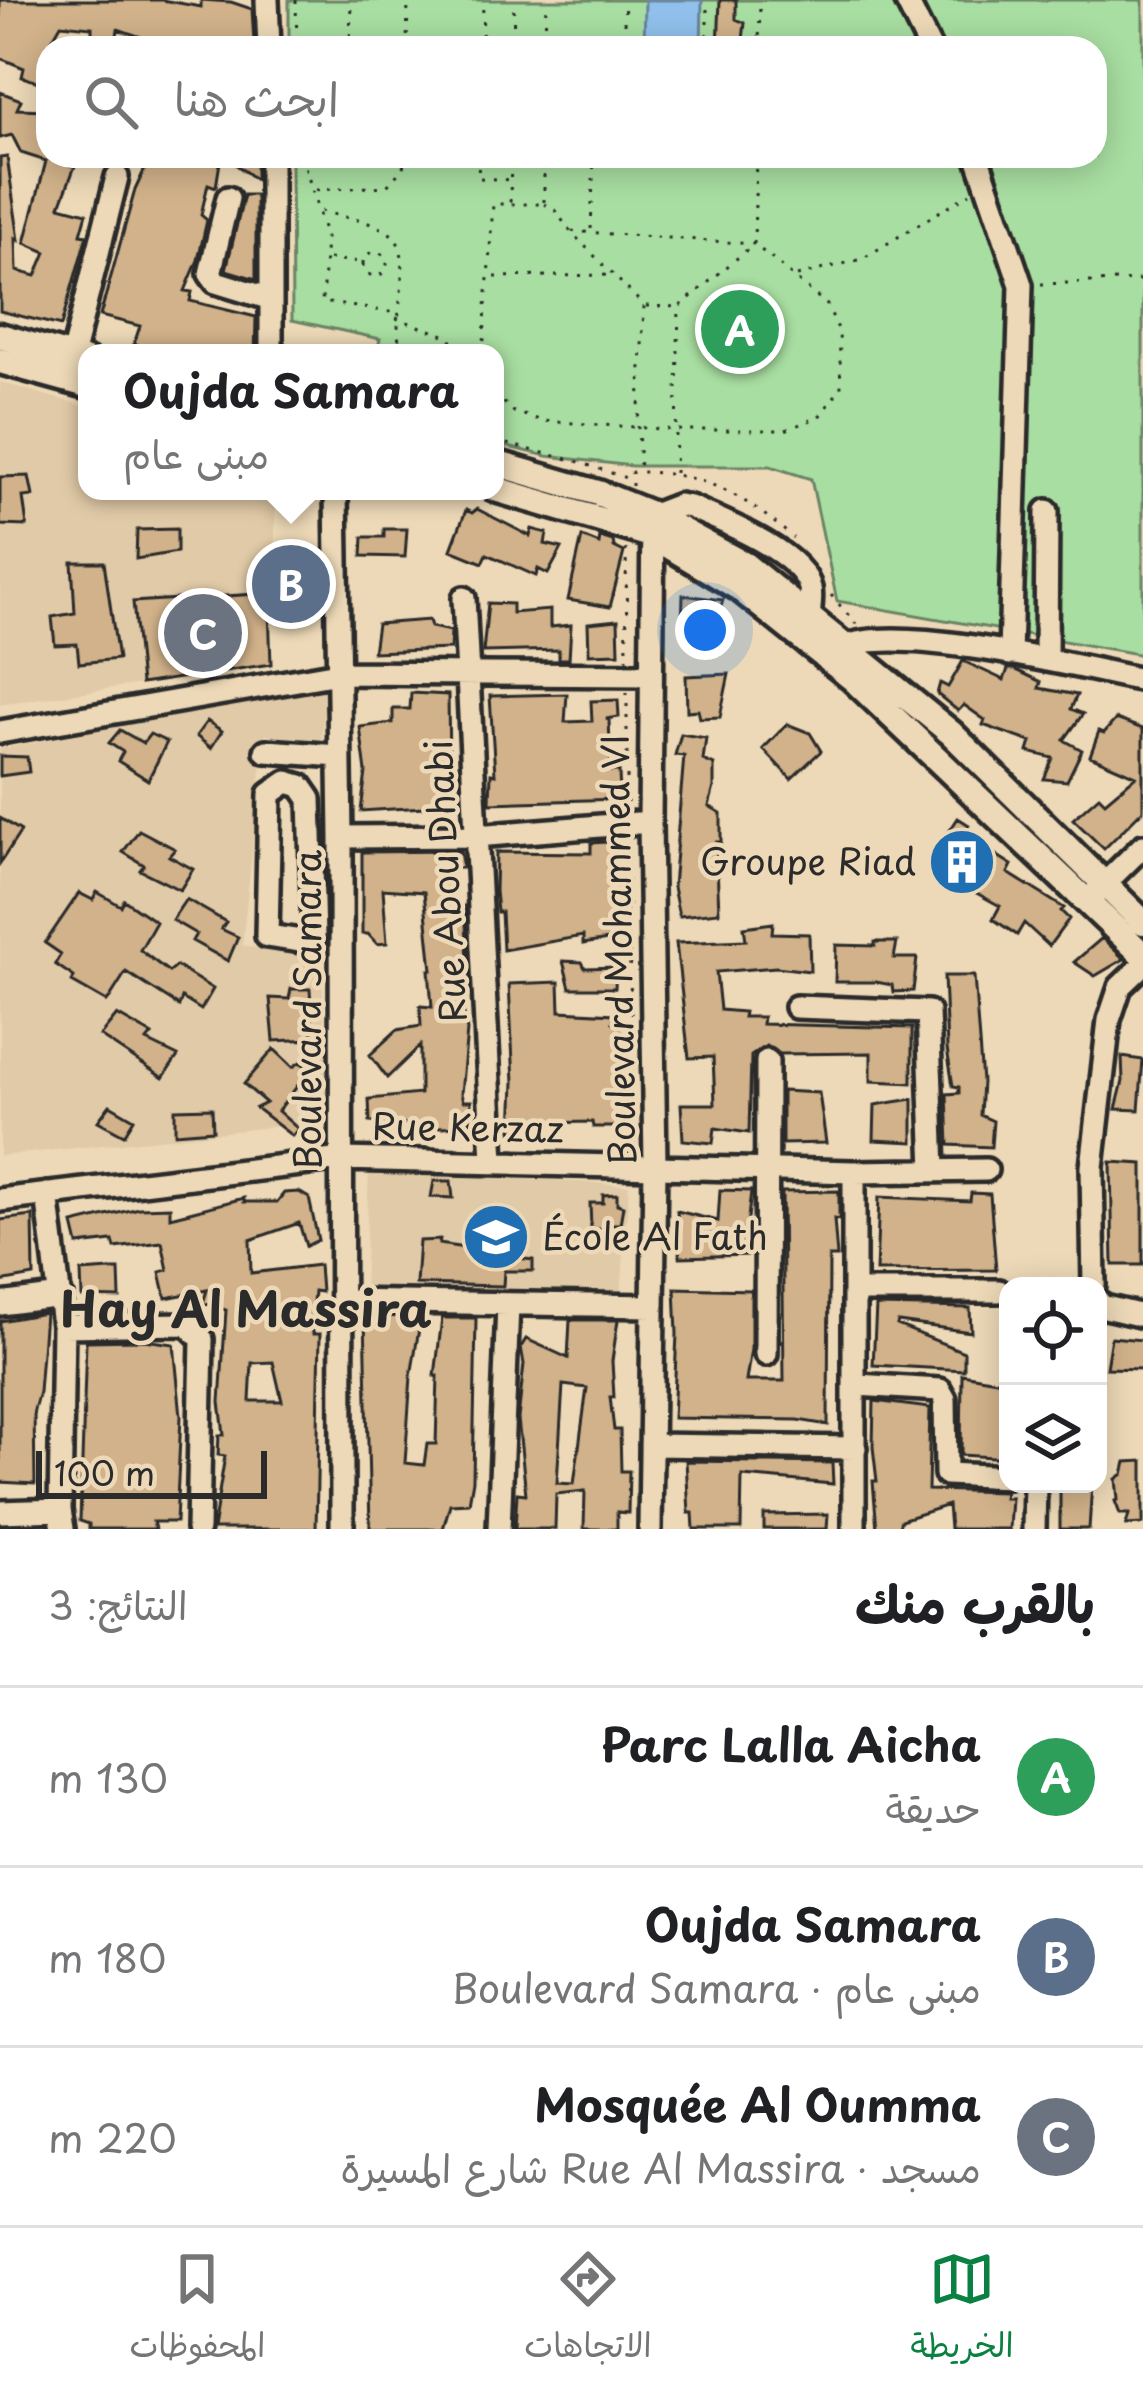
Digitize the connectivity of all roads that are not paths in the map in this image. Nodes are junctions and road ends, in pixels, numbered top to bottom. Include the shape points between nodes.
1 (265, 0) edge
2 (906, 0) edge
3 (268, 36) edge
4 (923, 36) edge
5 (271, 168) edge
6 (981, 168) edge
7 (117, 177) dead end
8 (228, 198) dead end
9 (271, 298) junction
10 (0, 336) edge
11 (82, 344) edge
12 (271, 344) edge
13 (78, 359) edge
14 (0, 361) edge
15 (78, 383) edge
16 (504, 467) edge
17 (504, 491) edge
18 (336, 500) edge
19 (1047, 511) dead end
20 (641, 521) junction
21 (464, 598) dead end
22 (809, 617) junction
23 (1010, 655) junction
24 (863, 660) junction
25 (1046, 660) junction
26 (338, 673) junction
27 (470, 675) junction
28 (639, 675) junction
29 (1143, 680) edge
30 (0, 732) edge
31 (951, 733) junction
32 (932, 753) junction
33 (339, 756) junction
34 (287, 782) junction
35 (638, 823) junction
36 (476, 836) junction
37 (341, 837) junction
38 (1143, 846) edge
39 (1096, 892) junction
40 (1143, 922) edge
41 (1143, 955) edge
42 (1143, 965) edge
43 (796, 1007) dead end
44 (767, 1061) dead end
45 (342, 1160) junction
46 (493, 1161) junction
47 (645, 1164) junction
48 (766, 1169) junction
49 (934, 1170) junction
50 (986, 1170) dead end
51 (854, 1172) junction
52 (47, 1194) junction
53 (0, 1200) edge
54 (1094, 1277) edge
55 (856, 1291) junction
56 (999, 1291) dead end
57 (61, 1297) junction
58 (342, 1301) junction
59 (0, 1304) edge
60 (508, 1305) junction
61 (653, 1306) junction
62 (1107, 1307) edge
63 (1143, 1316) edge
64 (63, 1325) junction
65 (766, 1354) dead end
66 (856, 1385) junction
67 (651, 1445) junction
68 (855, 1448) junction
69 (999, 1477) edge
70 (1035, 1493) edge
71 (0, 1513) edge
72 (61, 1520) edge
73 (198, 1529) edge
74 (342, 1529) edge
75 (499, 1529) edge
76 (650, 1529) edge
77 (854, 1529) edge
78 (1034, 1529) edge

1 - 3 street
2 - 4 street
5 - 9 street
6 - 23 street via 1021,285
7 - 11 street
8 - 9 street via 210,274
9 - 12 street
10 - 13 main road
14 - 15 main road
16 - 20 main road
17 - 20 main road
18 - 26 street, Boulevard Samara
19 - 25 street
20 - 22 main road via 745,565
20 - 22 street via 690,507 755,534 804,575
20 - 24 main road
20 - 28 street, Boulevard Mohammed VI
21 - 27 street, Rue Abou Dhabi
22 - 24 main road
23 - 24 street via 902,640
23 - 25 street
24 - 31 main road
24 - 32 main road
25 - 29 street
26 - 27 street
26 - 30 street
26 - 33 street, Boulevard Samara
27 - 28 street
27 - 36 street, Rue Abou Dhabi
28 - 35 street, Boulevard Mohammed VI
31 - 32 main road
31 - 39 main road
32 - 39 main road
33 - 34 street via 276,751
33 - 37 street, Boulevard Samara
34 - 34 street via 270,794 267,936 308,942 310,799
35 - 36 street
35 - 47 street, Boulevard Mohammed VI
36 - 37 street
36 - 46 street, Rue Abou Dhabi
37 - 45 street, Boulevard Samara
38 - 39 street
39 - 40 main road
39 - 41 main road
42 - 54 street via 1120,987 1109,1020 1090,1188
43 - 49 street via 928,1012
44 - 48 street
45 - 46 street, Rue Kerzaz
45 - 52 street, Rue Kerzaz
45 - 58 street, Boulevard Samara
46 - 47 street, Rue Kerzaz
47 - 48 street, Rue Kerzaz
47 - 61 street, Boulevard Mohammed VI
48 - 51 street, Rue Kerzaz
48 - 65 street
49 - 50 street, Rue Kerzaz
49 - 51 street, Rue Kerzaz
51 - 55 street
52 - 53 street, Rue Kerzaz
52 - 57 street
55 - 56 street
55 - 66 street
57 - 59 street
57 - 64 street
58 - 60 street
58 - 74 street, Boulevard Samara
60 - 61 street
60 - 75 street
61 - 67 street, Boulevard Mohammed VI
62 - 63 street
64 - 72 street
64 - 73 street via 196,1329
66 - 68 street
66 - 69 street via 940,1390 946,1474
67 - 68 street
67 - 76 street, Boulevard Mohammed VI
68 - 77 street
70 - 78 street
71 - 72 street

